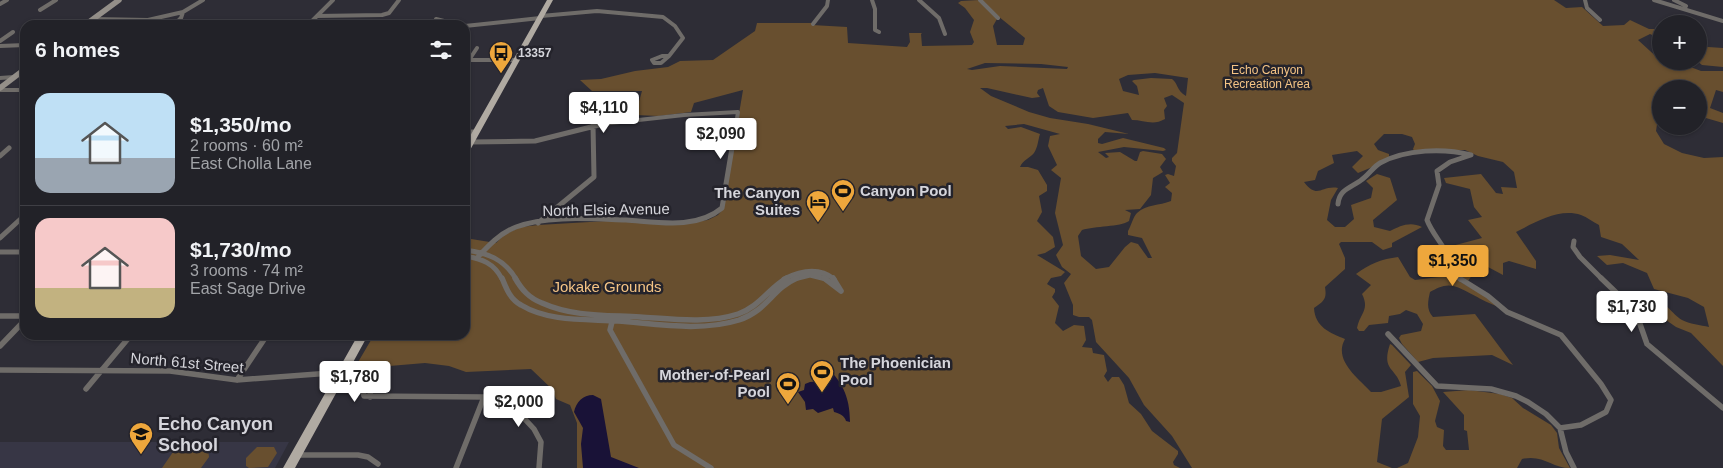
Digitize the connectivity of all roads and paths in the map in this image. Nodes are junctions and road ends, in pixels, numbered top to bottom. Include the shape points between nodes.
1 (7, 0) edge
2 (56, 0) edge
3 (120, 0) edge
4 (203, 0) edge
5 (333, 0) edge
6 (399, 0) edge
7 (550, 0) edge
8 (828, 0) edge
9 (872, 0) edge
10 (920, 0) edge
11 (980, 0) edge
12 (1585, 0) edge
13 (1654, 0) edge
14 (1674, 0) edge
15 (0, 4) edge
16 (40, 10) dead end
17 (183, 12) junction
18 (1698, 12) junction
19 (317, 16) junction
20 (540, 17) junction
21 (998, 18) dead end
22 (94, 19) joint
23 (436, 19) dead end
24 (179, 20) edge
25 (313, 20) edge
26 (440, 20) edge
27 (1600, 20) dead end
28 (1723, 21) edge
29 (813, 24) dead end
30 (470, 26) edge
31 (13, 32) dead end
32 (880, 32) dead end
33 (945, 34) dead end
34 (0, 41) edge
35 (20, 45) edge
36 (0, 46) edge
37 (477, 48) dead end
38 (470, 56) edge
39 (669, 56) dead end
40 (470, 60) edge
41 (516, 60) junction
42 (20, 73) edge
43 (0, 78) edge
44 (14, 78) junction
45 (0, 89) edge
46 (20, 90) edge
47 (593, 125) junction
48 (470, 132) edge
49 (476, 132) junction
50 (471, 142) joint
51 (9, 148) dead end
52 (0, 156) edge
53 (1338, 204) dead end
54 (20, 220) edge
55 (538, 223) junction
56 (0, 238) edge
57 (1574, 241) dead end
58 (470, 251) edge
59 (0, 252) edge
60 (20, 252) edge
61 (482, 253) junction
62 (470, 257) edge
63 (477, 258) junction
64 (0, 316) edge
65 (20, 316) edge
66 (613, 318) junction
67 (20, 325) edge
68 (1388, 334) dead end
69 (127, 340) edge
70 (265, 340) edge
71 (361, 340) edge
72 (0, 346) edge
73 (0, 370) edge
74 (102, 370) junction
75 (346, 373) junction
76 (238, 380) junction
77 (374, 381) junction
78 (361, 384) junction
79 (86, 389) dead end
80 (370, 397) junction
81 (484, 397) junction
82 (1723, 408) edge
83 (1560, 428) junction
84 (296, 455) junction
85 (378, 464) dead end
86 (289, 468) edge
87 (456, 468) edge
88 (539, 468) edge
89 (711, 468) edge
90 (1574, 468) edge

1 - 15 street
2 - 16 street
3 - 22 street
4 - 17 street
5 - 19 street
6 - 19 street via 382,15
7 - 20 main road
8 - 29 street via 828,6
9 - 32 street via 875,30
10 - 33 street via 939,16 944,23
11 - 21 street
12 - 27 street via 1587,8
13 - 18 street
14 - 18 street
17 - 22 street via 148,20
17 - 24 street
18 - 28 street
19 - 25 street
20 - 30 street
20 - 39 street via 597,11 662,18 680,31 683,38
20 - 41 main road
23 - 26 street
31 - 34 street
35 - 36 street
37 - 38 street
40 - 41 street
41 - 49 main road
42 - 44 street
43 - 44 street
44 - 45 street
45 - 46 street
47 - 50 street via 535,140
47 - 55 street via 594,177
47 - 55 street, North Elsie Avenue via 738,112 722,208 707,218 678,222
48 - 49 street
49 - 50 main road
51 - 52 street
53 - 83 street via 1341,191 1363,180 1388,160 1429,152 1453,151 1471,155 1450,162 1437,171 1439,184 1428,220 1432,234 1461,280 1507,312 1555,331 1568,342 1601,384 1611,400 1606,412 1581,425
54 - 56 street
55 - 61 street, North Elsie Avenue via 517,226 502,234
57 - 82 street via 1573,247 1580,257 1630,307 1647,344
58 - 61 street
59 - 60 street
61 - 63 street, North Elsie Avenue
61 - 66 street via 510,268 521,290 542,304 569,312
62 - 63 street
63 - 66 street via 492,264 500,272 517,304 536,313 563,318
64 - 65 street
66 - 66 street via 684,326 731,322 762,308 776,291 791,280 805,276 823,277 841,291 840,285 828,274 803,272 786,277 758,304 736,315 685,320
66 - 89 street via 610,330 674,445
67 - 72 street
68 - 83 street via 1437,386 1490,389 1516,396 1546,414
69 - 74 street
70 - 76 street
71 - 75 main road
73 - 74 street, North 61st Street
74 - 76 street, North 61st Street via 175,371
74 - 79 street
75 - 76 street, North 61st Street
75 - 77 street, North 61st Street via 377,371
75 - 78 street
75 - 84 main road
77 - 78 street
77 - 80 street
78 - 80 street via 362,394
80 - 81 street
81 - 87 street
81 - 88 street via 510,403 534,429 541,442
83 - 90 street
84 - 85 street via 358,455
84 - 86 main road

